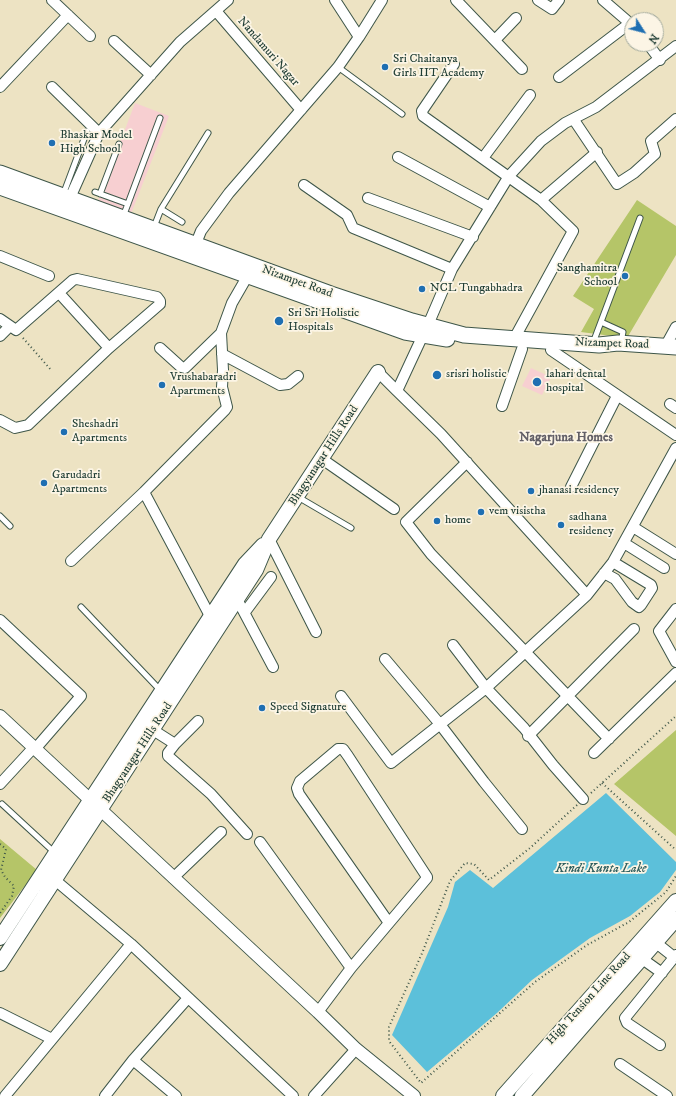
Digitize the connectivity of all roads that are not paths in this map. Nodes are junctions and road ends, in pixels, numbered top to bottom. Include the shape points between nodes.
1 (52, 0) edge
2 (228, 0) edge
3 (335, 0) edge
4 (382, 0) edge
5 (456, 0) edge
6 (530, 0) edge
7 (535, 0) edge
8 (538, 0) edge
9 (559, 0) edge
10 (607, 1) edge
11 (216, 11) junction
12 (68, 15) junction
13 (624, 17) edge
14 (516, 18) dead end
15 (624, 29) edge
16 (90, 36) dead end
17 (359, 37) junction
18 (496, 40) junction
19 (114, 41) dead end
20 (676, 46) edge
21 (654, 52) edge
22 (660, 60) junction
23 (454, 64) dead end
24 (338, 67) junction
25 (522, 69) dead end
26 (151, 75) junction
27 (559, 77) dead end
28 (0, 87) edge
29 (52, 87) dead end
30 (530, 95) dead end
31 (301, 110) junction
32 (402, 114) dead end
33 (160, 118) dead end
34 (676, 119) edge
35 (574, 120) junction
36 (88, 132) dead end
37 (98, 133) junction
38 (208, 133) dead end
39 (119, 144) dead end
40 (597, 152) junction
41 (398, 157) dead end
42 (483, 158) junction
43 (0, 173) edge
44 (510, 176) junction
45 (304, 185) dead end
46 (0, 188) edge
47 (66, 197) junction
48 (368, 198) dead end
49 (541, 200) junction
50 (490, 207) junction
51 (160, 209) junction
52 (125, 211) junction
53 (640, 218) dead end
54 (182, 222) dead end
55 (154, 229) junction
56 (473, 237) junction
57 (195, 246) junction
58 (0, 256) edge
59 (452, 269) junction
60 (250, 271) junction
61 (49, 276) dead end
62 (58, 293) junction
63 (0, 319) edge
64 (601, 322) junction
65 (13, 328) junction
66 (676, 328) edge
67 (425, 330) junction
68 (221, 333) junction
69 (0, 336) edge
70 (518, 344) junction
71 (592, 344) junction
72 (621, 344) junction
73 (109, 348) junction
74 (160, 348) dead end
75 (551, 350) junction
76 (672, 350) edge
77 (222, 354) junction
78 (378, 372) joint
79 (298, 376) dead end
80 (397, 391) junction
81 (617, 396) junction
82 (502, 406) dead end
83 (0, 420) edge
84 (676, 435) edge
85 (676, 448) edge
86 (322, 459) junction
87 (467, 462) junction
88 (571, 487) dead end
89 (144, 492) junction
90 (297, 496) junction
91 (394, 509) dead end
92 (0, 516) edge
93 (10, 526) dead end
94 (632, 527) junction
95 (352, 528) dead end
96 (269, 539) junction
97 (624, 543) junction
98 (676, 554) edge
99 (71, 561) dead end
100 (614, 562) junction
101 (664, 568) dead end
102 (604, 573) junction
103 (271, 577) dead end
104 (587, 595) junction
105 (237, 598) junction
106 (81, 607) dead end
107 (676, 609) edge
108 (245, 612) junction
109 (210, 616) junction
110 (0, 620) edge
111 (634, 629) dead end
112 (316, 632) dead end
113 (454, 645) dead end
114 (525, 653) junction
115 (385, 659) dead end
116 (676, 662) edge
117 (272, 667) dead end
118 (676, 673) edge
119 (486, 688) junction
120 (341, 696) dead end
121 (164, 697) junction
122 (568, 697) junction
123 (0, 716) edge
124 (198, 721) dead end
125 (440, 723) junction
126 (153, 730) junction
127 (528, 736) junction
128 (609, 740) junction
129 (175, 744) junction
130 (35, 747) junction
131 (594, 753) dead end
132 (0, 784) edge
133 (583, 799) road end
134 (2, 804) dead end
135 (96, 805) junction
136 (522, 829) dead end
137 (221, 832) dead end
138 (247, 834) dead end
139 (260, 842) dead end
140 (56, 854) junction
141 (174, 878) junction
142 (55, 880) junction
143 (676, 901) edge
144 (676, 919) edge
145 (389, 923) junction
146 (0, 938) edge
147 (655, 942) junction
148 (131, 944) junction
149 (11, 947) junction
150 (675, 956) edge
151 (641, 958) junction
152 (0, 964) edge
153 (351, 968) junction
154 (662, 973) junction
155 (188, 998) junction
156 (318, 1012) junction
157 (0, 1013) edge
158 (52, 1039) junction
159 (660, 1045) dead end
160 (356, 1049) junction
161 (133, 1060) junction
162 (620, 1064) dead end
163 (0, 1094) edge
164 (408, 1094) edge
165 (4, 1096) edge
166 (105, 1096) edge
167 (176, 1096) edge
168 (293, 1096) edge
169 (314, 1096) edge
170 (503, 1096) edge
171 (522, 1096) edge
172 (667, 1096) edge

1 - 12 street
2 - 11 street
3 - 17 street
4 - 17 street
5 - 18 street
6 - 7 street
8 - 9 street via 552,8
10 - 13 street
11 - 26 street via 180,42
11 - 31 street, Nandamuri Nagar
12 - 16 street
12 - 28 street
14 - 18 street
15 - 27 street
17 - 24 street
18 - 25 street
19 - 26 street
20 - 22 street
21 - 22 street
22 - 35 street
23 - 42 street via 422,113
24 - 31 street
24 - 32 lane
26 - 37 street
29 - 37 street
30 - 42 street
31 - 57 street via 229,193 201,231
33 - 52 lane
34 - 40 street via 651,141 655,154 618,184
35 - 40 street
35 - 44 street via 565,123 541,141
36 - 47 lane
37 - 47 street
38 - 51 lane
39 - 52 lane via 97,193
40 - 49 street
41 - 50 street
42 - 44 street
43 - 47 main road, Nizampet Road
44 - 49 street
44 - 50 street
45 - 59 street via 346,215 353,228
46 - 60 main road, Nizampet Road
47 - 52 main road, Nizampet Road
48 - 56 street
49 - 70 street via 573,231
50 - 56 street
51 - 54 lane
51 - 55 lane
52 - 55 main road, Nizampet Road
53 - 64 lane
55 - 57 main road, Nizampet Road
56 - 59 street
57 - 60 main road, Nizampet Road
58 - 61 street
59 - 67 street
60 - 67 main road, Nizampet Road via 331,294
60 - 68 street via 232,303
62 - 65 street
62 - 73 street
62 - 73 street via 77,279 157,297 160,304
63 - 65 street
64 - 71 lane
64 - 72 lane via 623,332
65 - 69 street
66 - 76 street
67 - 70 main road, Nizampet Road
67 - 80 street
68 - 74 street via 185,368
68 - 77 street
70 - 71 main road, Nizampet Road
70 - 75 main road, Nizampet Road
70 - 82 street
71 - 72 main road, Nizampet Road
72 - 76 main road, Nizampet Road
73 - 83 street via 28,425 15,428
75 - 76 main road, Nizampet Road
75 - 81 street
77 - 79 street via 280,385 288,384
77 - 89 street via 222,387 227,407
78 - 80 street
78 - 86 main road, Bhagyanagar Hills Road
80 - 87 street
81 - 84 street
81 - 88 street
85 - 94 street
86 - 90 main road, Bhagyanagar Hills Road
86 - 91 street
87 - 104 street
87 - 114 street via 406,522 431,554
89 - 99 street
89 - 109 street
90 - 95 lane
90 - 96 main road, Bhagyanagar Hills Road
92 - 93 lane
94 - 97 street
94 - 98 street
96 - 105 main road, Bhagyanagar Hills Road via 256,570
96 - 109 main road, Bhagyanagar Hills Road via 245,564
96 - 112 street
97 - 100 street
97 - 101 street
100 - 102 street
100 - 102 street via 651,585 652,588 641,606 632,602 615,579
102 - 104 street
103 - 108 street
104 - 114 street
105 - 108 street
105 - 121 main road, Bhagyanagar Hills Road
106 - 121 lane
107 - 116 street via 659,631
108 - 117 street
109 - 121 main road, Bhagyanagar Hills Road
110 - 130 street via 81,696
111 - 122 street
113 - 119 street
114 - 119 street
114 - 122 street
115 - 125 street
118 - 128 street
119 - 125 street
119 - 127 street via 524,728
120 - 125 street via 391,763
121 - 126 main road, Bhagyanagar Hills Road
121 - 135 main road, Bhagyanagar Hills Road
122 - 127 street
122 - 128 street
123 - 130 street
124 - 129 street
125 - 136 street
126 - 129 street
126 - 135 main road, Bhagyanagar Hills Road
127 - 133 street
128 - 131 street
129 - 138 street via 168,756 211,794
130 - 132 street
130 - 135 street
134 - 140 lane
135 - 140 main road, Bhagyanagar Hills Road
135 - 141 street
135 - 142 main road, Bhagyanagar Hills Road
137 - 141 street
139 - 153 street
140 - 146 main road, Bhagyanagar Hills Road
141 - 156 street
142 - 148 street
142 - 149 main road, Bhagyanagar Hills Road
143 - 170 main road, High Tension Line Road
144 - 147 main road, High Tension Line Road
145 - 145 street via 427,878 427,874 348,756 343,749 338,749 300,781 297,788
145 - 153 street
146 - 149 street
147 - 150 street
147 - 151 main road, High Tension Line Road
148 - 155 street
148 - 158 street
149 - 152 main road, Bhagyanagar Hills Road
150 - 154 street
151 - 154 street
151 - 171 main road, High Tension Line Road
153 - 156 street
154 - 159 street via 625,1018 627,1024
155 - 161 street
155 - 168 street
156 - 160 street
157 - 158 street
158 - 165 street
160 - 164 street
160 - 169 street
161 - 166 street
161 - 167 street
162 - 172 street
163 - 165 street

